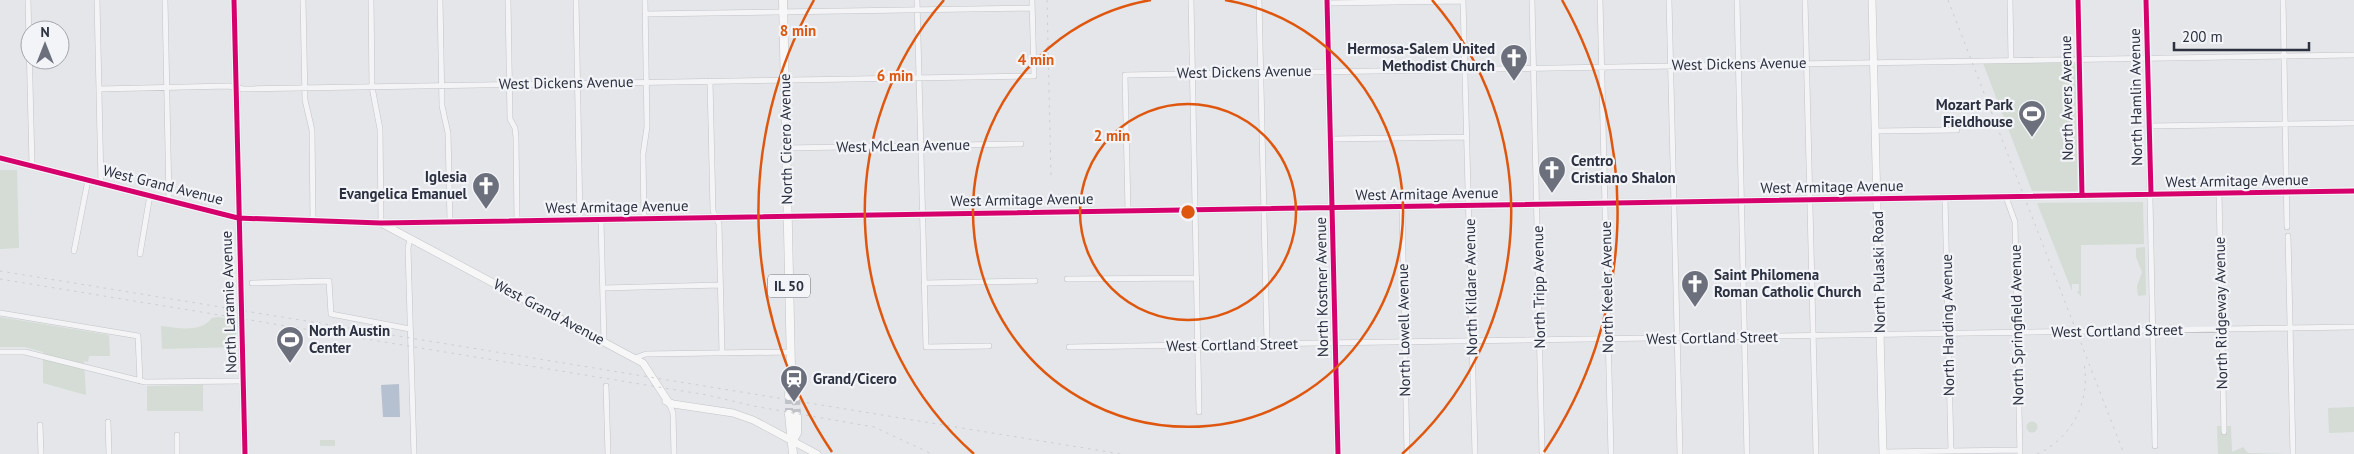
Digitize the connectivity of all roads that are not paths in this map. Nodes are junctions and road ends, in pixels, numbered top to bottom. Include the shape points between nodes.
1 (28, 0) edge
2 (97, 0) edge
3 (165, 0) edge
4 (234, 0) edge
5 (303, 0) edge
6 (370, 0) edge
7 (440, 0) edge
8 (508, 0) edge
9 (576, 0) edge
10 (645, 0) edge
11 (783, 0) edge
12 (918, 0) edge
13 (1032, 0) edge
14 (1190, 0) edge
15 (1259, 0) edge
16 (1463, 0) edge
17 (1532, 0) edge
18 (1600, 0) edge
19 (1668, 0) edge
20 (1736, 0) edge
21 (1805, 0) edge
22 (1872, 0) edge
23 (2010, 0) edge
24 (2078, 0) edge
25 (2146, 0) edge
26 (2283, 0) edge
27 (1327, 2) edge
28 (1032, 8) junction
29 (918, 10) junction
30 (783, 12) junction
31 (645, 14) junction
32 (2354, 55) edge
33 (2284, 56) junction
34 (2148, 58) junction
35 (2079, 59) junction
36 (2011, 60) junction
37 (1874, 62) junction
38 (1807, 63) junction
39 (1738, 64) junction
40 (1670, 65) junction
41 (1602, 66) junction
42 (1534, 67) junction
43 (1465, 68) junction
44 (1329, 71) junction
45 (1261, 72) junction
46 (1192, 73) junction
47 (919, 77) junction
48 (784, 79) junction
49 (710, 81) junction
50 (646, 82) junction
51 (578, 83) junction
52 (510, 84) junction
53 (442, 86) junction
54 (167, 87) junction
55 (372, 87) junction
56 (236, 88) junction
57 (304, 88) junction
58 (99, 89) junction
59 (2354, 123) edge
60 (2285, 124) junction
61 (2149, 126) junction
62 (1957, 130) dead end
63 (1876, 131) junction
64 (1466, 137) junction
65 (1330, 139) junction
66 (1021, 144) dead end
67 (920, 146) junction
68 (786, 148) junction
69 (0, 158) edge
70 (32, 165) junction
71 (88, 180) junction
72 (101, 182) junction
73 (2354, 191) edge
74 (2287, 192) junction
75 (2219, 193) junction
76 (2151, 194) junction
77 (150, 195) junction
78 (2082, 195) junction
79 (2006, 197) junction
80 (1945, 198) junction
81 (1877, 199) junction
82 (169, 200) junction
83 (1810, 200) junction
84 (1741, 201) junction
85 (1673, 202) junction
86 (1605, 203) junction
87 (1537, 204) junction
88 (1468, 205) junction
89 (1402, 206) junction
90 (1332, 208) junction
91 (1264, 209) junction
92 (1195, 210) junction
93 (1128, 211) junction
94 (922, 214) junction
95 (788, 217) junction
96 (238, 218) junction
97 (716, 218) junction
98 (644, 219) junction
99 (580, 220) junction
100 (601, 220) junction
101 (313, 221) junction
102 (517, 221) junction
103 (450, 222) junction
104 (381, 223) junction
105 (413, 223) junction
106 (2287, 227) dead end
107 (2288, 236) dead end
108 (408, 238) junction
109 (74, 251) dead end
110 (140, 254) dead end
111 (1197, 278) junction
112 (1035, 280) dead end
113 (1067, 280) dead end
114 (252, 283) dead end
115 (924, 283) junction
116 (720, 285) junction
117 (602, 288) junction
118 (0, 313) edge
119 (2354, 327) edge
120 (2289, 328) junction
121 (410, 329) junction
122 (2222, 329) junction
123 (2154, 331) junction
124 (2017, 333) junction
125 (1948, 334) junction
126 (1880, 335) junction
127 (1813, 336) junction
128 (1744, 337) junction
129 (1676, 338) junction
130 (1608, 340) junction
131 (1540, 341) junction
132 (604, 342) junction
133 (1472, 342) junction
134 (1404, 343) junction
135 (1267, 344) junction
136 (1335, 344) junction
137 (1198, 345) junction
138 (989, 346) dead end
139 (1069, 347) dead end
140 (0, 352) edge
141 (791, 352) junction
142 (722, 353) junction
143 (635, 358) junction
144 (140, 381) junction
145 (244, 381) junction
146 (606, 386) dead end
147 (792, 396) tunnel mouth
148 (669, 403) junction
149 (1199, 412) dead end
150 (793, 415) tunnel mouth
151 (108, 422) dead end
152 (40, 425) dead end
153 (2224, 432) dead end
154 (177, 435) dead end
155 (793, 440) junction
156 (2155, 446) dead end
157 (1952, 451) junction
158 (2020, 452) edge
159 (1883, 453) edge
160 (41, 454) edge
161 (109, 454) edge
162 (177, 454) edge
163 (246, 454) edge
164 (414, 454) edge
165 (608, 454) edge
166 (674, 454) edge
167 (793, 454) edge
168 (817, 454) edge
169 (1338, 454) edge
170 (1407, 454) edge
171 (1475, 454) edge
172 (1542, 454) edge
173 (1611, 454) edge
174 (1680, 454) edge
175 (1747, 454) edge
176 (1816, 454) edge
177 (2293, 454) edge

1 - 70 street
2 - 58 street
3 - 54 street
4 - 56 main road, North Laramie Avenue
5 - 57 street
6 - 55 street
7 - 53 street
8 - 52 street
9 - 51 street
10 - 31 street
11 - 30 main road, North Cicero Avenue / IL 50
12 - 29 street
13 - 28 street
14 - 46 street
15 - 45 street
16 - 27 street
16 - 43 street, North Kildare Avenue
17 - 42 street, North Tripp Avenue
18 - 41 street, North Keeler Avenue
19 - 40 street
20 - 39 street
21 - 38 street
22 - 37 main road, North Pulaski Road
23 - 36 street
24 - 35 street, North Avers Avenue
25 - 34 street, North Hamlin Avenue
26 - 33 street
27 - 44 main road, North Kostner Avenue
28 - 29 street
28 - 47 street, West Dickens Avenue via 1034,76
29 - 30 street
29 - 47 street
30 - 31 street
30 - 48 main road, North Cicero Avenue / IL 50
31 - 50 street
32 - 33 street, West Dickens Avenue
33 - 34 street, West Dickens Avenue
33 - 60 street
34 - 35 street, West Dickens Avenue
34 - 61 street, North Hamlin Avenue
35 - 36 street, West Dickens Avenue
35 - 78 street, North Avers Avenue
36 - 37 street, West Dickens Avenue
37 - 38 street, West Dickens Avenue
37 - 63 main road, North Pulaski Road
38 - 39 street, West Dickens Avenue
38 - 83 street
39 - 40 street, West Dickens Avenue
39 - 84 street
40 - 41 street, West Dickens Avenue
40 - 85 street
41 - 42 street, West Dickens Avenue
41 - 86 street, North Keeler Avenue
42 - 43 street, West Dickens Avenue
42 - 87 street, North Tripp Avenue
43 - 44 street, West Dickens Avenue
43 - 64 street, North Kildare Avenue
44 - 45 street, West Dickens Avenue
44 - 65 main road, North Kostner Avenue
45 - 46 street, West Dickens Avenue
45 - 91 street
46 - 92 street
46 - 93 street, West Dickens Avenue via 1124,74
47 - 48 street, West Dickens Avenue
47 - 67 street
48 - 49 street, West Dickens Avenue
48 - 68 main road, North Cicero Avenue / IL 50
49 - 50 street, West Dickens Avenue
49 - 97 street via 713,211
50 - 51 street, West Dickens Avenue
50 - 98 street via 647,127 642,154
51 - 52 street, West Dickens Avenue
51 - 99 street
52 - 53 street, West Dickens Avenue
52 - 102 street via 510,119 516,138
53 - 55 street, West Dickens Avenue
53 - 103 street
54 - 56 street, West Dickens Avenue
54 - 58 street, West Dickens Avenue
54 - 82 street
55 - 57 street, West Dickens Avenue
55 - 104 street via 380,129
56 - 57 street, West Dickens Avenue
56 - 96 main road, North Laramie Avenue
57 - 101 street via 312,130
58 - 72 street
59 - 60 street
60 - 61 street
60 - 74 street
61 - 76 street, North Hamlin Avenue
62 - 63 street
63 - 81 main road, North Pulaski Road
64 - 65 street
64 - 88 street, North Kildare Avenue
65 - 90 main road, North Kostner Avenue
66 - 67 street, West McLean Avenue
67 - 68 street, West McLean Avenue
67 - 94 street
68 - 95 main road, North Cicero Avenue / IL 50
69 - 70 main road, West Grand Avenue
70 - 71 main road, West Grand Avenue
71 - 72 main road, West Grand Avenue
71 - 109 street
72 - 77 main road, West Grand Avenue
73 - 74 main road, West Armitage Avenue
74 - 75 main road, West Armitage Avenue
74 - 106 street
75 - 76 main road, West Armitage Avenue
75 - 122 street, North Ridgeway Avenue
76 - 78 main road, West Armitage Avenue
76 - 123 street, North Hamlin Avenue
77 - 82 main road, West Grand Avenue
77 - 110 street
78 - 79 main road, West Armitage Avenue
79 - 80 main road, West Armitage Avenue
79 - 124 street, North Springfield Avenue via 2015,222
80 - 81 main road, West Armitage Avenue
80 - 125 street, North Harding Avenue
81 - 83 main road, West Armitage Avenue
81 - 126 main road, North Pulaski Road
82 - 96 main road, West Grand Avenue
83 - 84 main road, West Armitage Avenue
83 - 127 street
84 - 85 main road, West Armitage Avenue
84 - 128 street
85 - 86 main road, West Armitage Avenue
85 - 129 street
86 - 87 main road, West Armitage Avenue
86 - 130 street, North Keeler Avenue
87 - 88 main road, West Armitage Avenue
87 - 131 street, North Tripp Avenue
88 - 89 main road, West Armitage Avenue
88 - 133 street, North Kildare Avenue
89 - 90 main road, West Armitage Avenue
89 - 134 street, North Lowell Avenue
90 - 91 main road, West Armitage Avenue
90 - 136 main road, North Kostner Avenue
91 - 92 main road, West Armitage Avenue
91 - 135 street
92 - 93 main road, West Armitage Avenue
92 - 111 street
93 - 94 main road, West Armitage Avenue
94 - 95 main road, West Armitage Avenue
94 - 115 street
95 - 97 main road, West Armitage Avenue
95 - 141 main road, North Cicero Avenue / IL 50
96 - 101 main road, West Grand Avenue
96 - 145 main road, North Laramie Avenue
97 - 98 main road, West Armitage Avenue
97 - 116 street via 719,224
98 - 100 main road, West Armitage Avenue
99 - 100 main road, West Armitage Avenue
99 - 102 main road, West Armitage Avenue
100 - 117 street
101 - 104 main road, West Grand Avenue
102 - 103 main road, West Armitage Avenue
103 - 105 main road, West Armitage Avenue
104 - 105 main road, West Armitage Avenue
104 - 108 main road, West Grand Avenue
105 - 108 main road
107 - 120 street
108 - 121 street
108 - 132 main road, West Grand Avenue
111 - 113 street
111 - 137 street
112 - 115 street
114 - 121 street via 330,281 331,314
115 - 138 street via 926,347
116 - 117 street
116 - 142 street
117 - 132 street
118 - 144 street via 138,336
119 - 120 street, West Cortland Street
120 - 122 street, West Cortland Street
120 - 177 street
121 - 164 street
122 - 123 street, West Cortland Street
122 - 153 street, North Ridgeway Avenue
123 - 124 street, West Cortland Street
123 - 156 street, North Hamlin Avenue
124 - 125 street, West Cortland Street
124 - 158 street, North Springfield Avenue
125 - 126 street, West Cortland Street
125 - 157 street, North Harding Avenue
126 - 127 street, West Cortland Street
126 - 159 main road, North Pulaski Road
127 - 128 street, West Cortland Street
127 - 176 street
128 - 129 street, West Cortland Street
128 - 175 street
129 - 130 street, West Cortland Street
129 - 174 street
130 - 131 street, West Cortland Street
130 - 173 street, North Keeler Avenue
131 - 133 street, West Cortland Street
131 - 172 street, North Tripp Avenue
132 - 143 main road, West Grand Avenue
133 - 134 street, West Cortland Street
133 - 171 street, North Kildare Avenue
134 - 136 street, West Cortland Street
134 - 170 street, North Lowell Avenue
135 - 136 street, West Cortland Street
135 - 137 street, West Cortland Street
136 - 169 main road, North Kostner Avenue
137 - 139 street, West Cortland Street
137 - 149 street
140 - 144 street via 25,352
141 - 142 street
141 - 147 main road, North Cicero Avenue / IL 50 via 791,368 796,382
142 - 143 street via 646,354
143 - 148 main road, West Grand Avenue via 649,371
144 - 145 street
145 - 163 main road, North Laramie Avenue
146 - 165 street
148 - 155 main road via 733,413
148 - 166 street via 673,413
150 - 155 main road via 797,433
151 - 161 street
152 - 160 street
154 - 162 street
155 - 167 main road
155 - 168 main road
157 - 158 street
157 - 159 street

